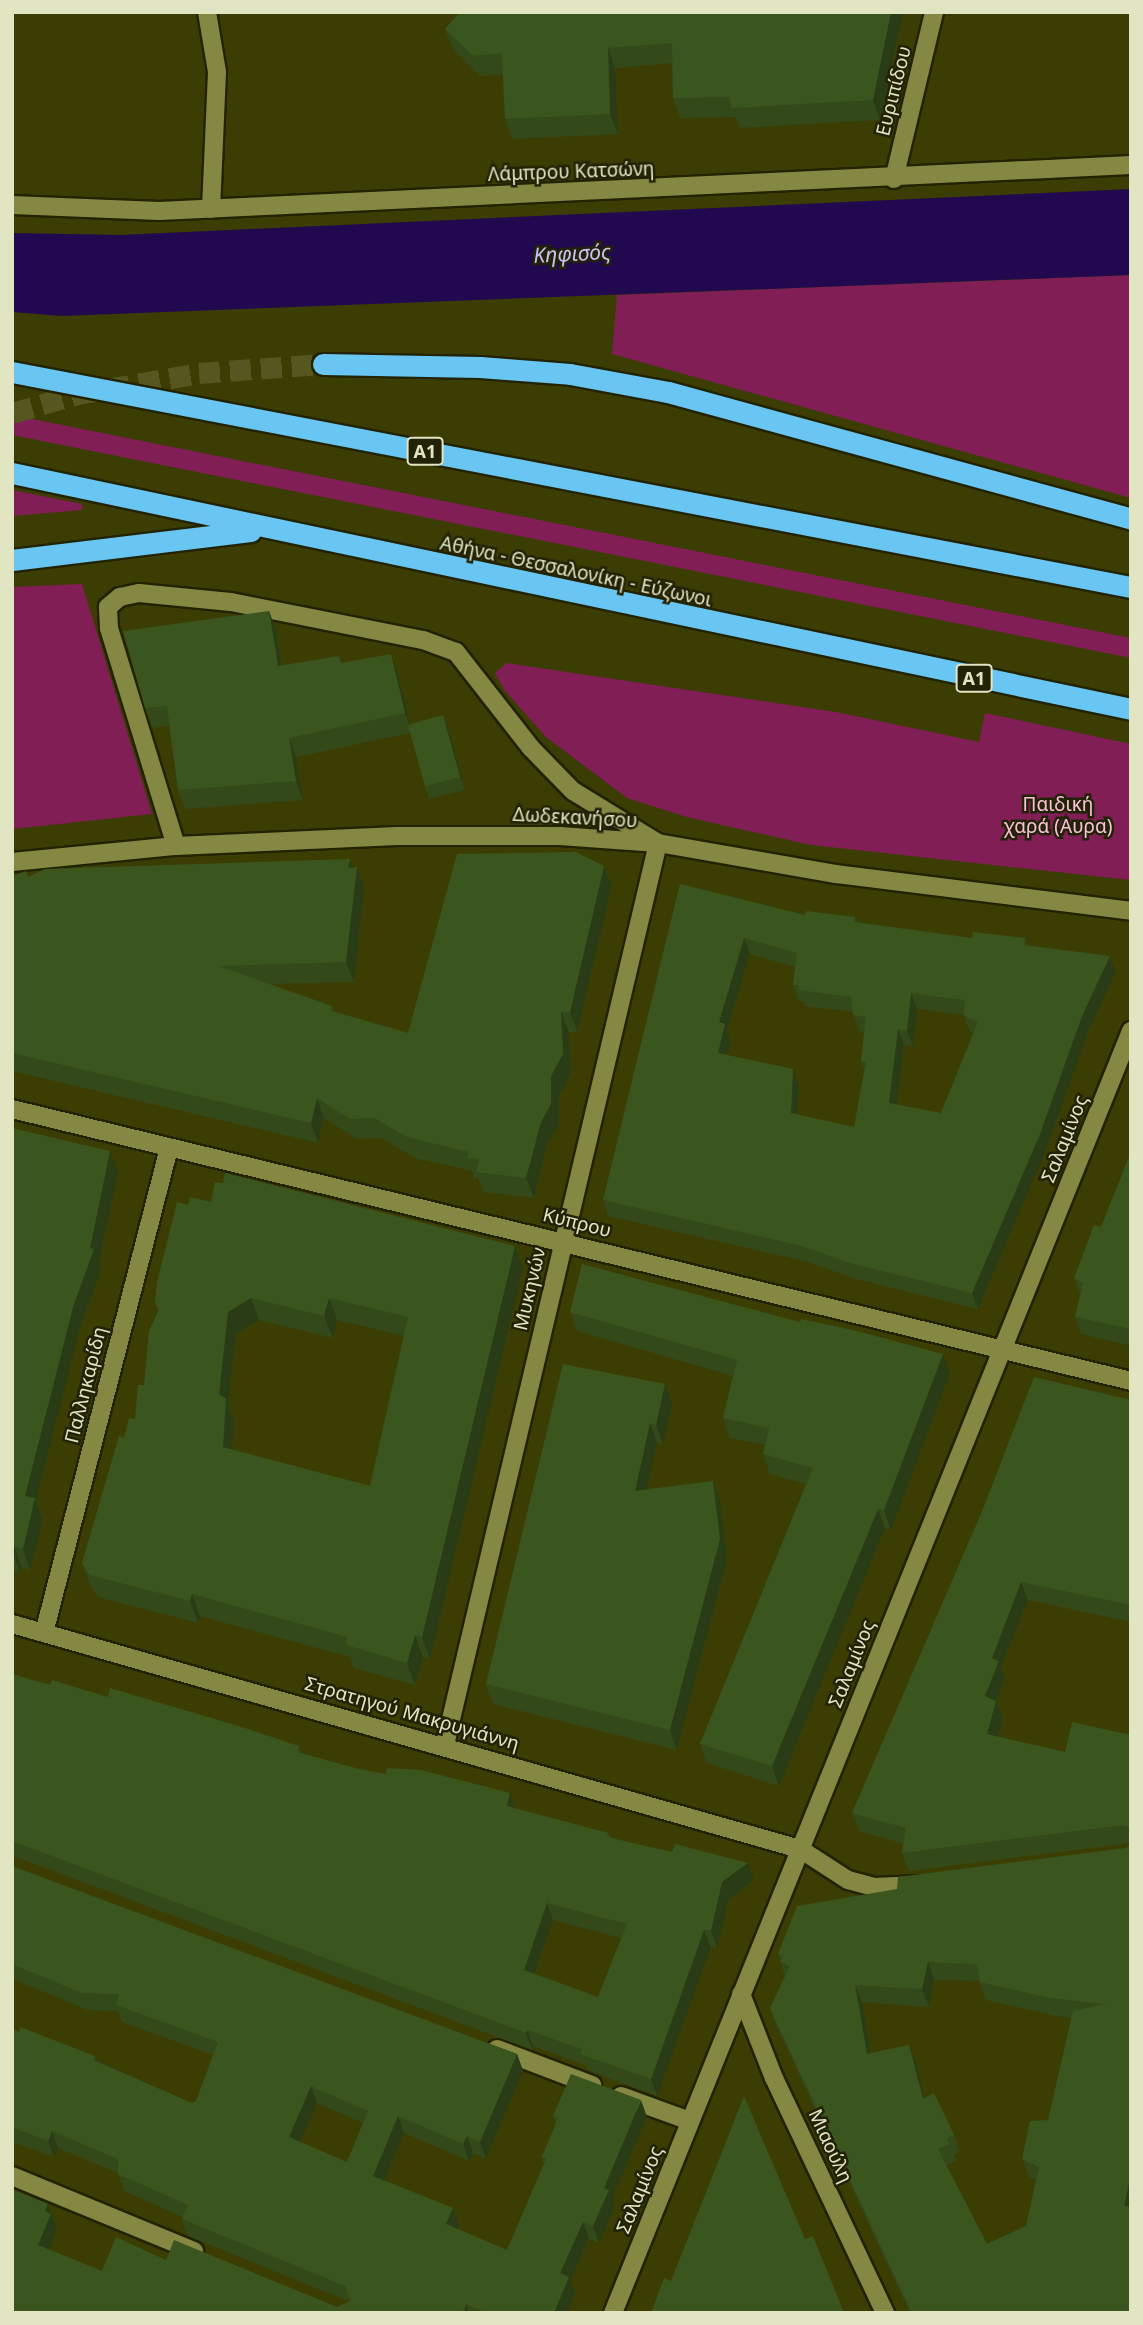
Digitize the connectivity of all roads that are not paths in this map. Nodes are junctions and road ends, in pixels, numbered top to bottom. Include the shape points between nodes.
1 (207, 12) edge
2 (934, 12) edge
3 (1131, 165) edge
4 (894, 179) junction
5 (12, 205) edge
6 (211, 209) junction
7 (323, 364) tunnel mouth
8 (12, 372) edge
9 (12, 473) edge
10 (1131, 519) edge
11 (266, 529) junction
12 (12, 560) edge
13 (1131, 587) edge
14 (1131, 709) edge
15 (659, 843) junction
16 (176, 846) junction
17 (12, 862) edge
18 (1131, 911) edge
19 (1131, 1031) edge
20 (12, 1109) edge
21 (169, 1148) junction
22 (562, 1241) junction
23 (1002, 1348) junction
24 (1131, 1381) edge
25 (12, 1624) edge
26 (44, 1633) junction
27 (445, 1745) junction
28 (800, 1849) junction
29 (940, 1882) edge
30 (741, 1994) junction
31 (481, 2043) edge
32 (690, 2121) junction
33 (12, 2176) edge
34 (218, 2260) edge
35 (612, 2313) edge
36 (885, 2313) edge

1 - 6 street via 217,72
2 - 4 street, Ευριπίδου
3 - 4 street, Λάμπρου Κατσώνη
4 - 6 street, Λάμπρου Κατσώνη
5 - 6 street, Λάμπρου Κατσώνη
7 - 10 highway via 570,374 668,392
8 - 13 highway, Α1
9 - 11 highway, Αθήνα - Θεσσαλονίκη - Εύζωνοι / Α1
11 - 12 highway
11 - 14 highway, Αθήνα - Θεσσαλονίκη - Εύζωνοι / Α1
15 - 16 street, Δωδεκανήσου via 525,835
15 - 16 street via 573,791 531,748 456,652 423,640 231,602 139,593 120,597 108,607 109,628
15 - 18 street, Δωδεκανήσου via 836,874
15 - 22 street, Μυκηνών
16 - 17 street, Δωδεκανήσου
19 - 23 street, Σαλαμίνος
20 - 21 street, Κύπρου
21 - 22 street, Κύπρου
21 - 26 street, Παλληκαρίδη
22 - 23 street, Κύπρου
22 - 27 street, Μυκηνών
23 - 24 street, Κύπρου
23 - 28 street, Σαλαμίνος
25 - 26 street, Στρατηγού Μακρυγιάννη
26 - 27 street, Στρατηγού Μακρυγιάννη
27 - 28 street, Στρατηγού Μακρυγιάννη
28 - 29 street, Στρατηγού Μακρυγιάννη via 848,1880 874,1887
28 - 30 street, Σαλαμίνος
30 - 32 street, Σαλαμίνος
30 - 36 street, Μιαούλη via 774,2078
31 - 32 street
32 - 35 street, Σαλαμίνος
33 - 34 street

